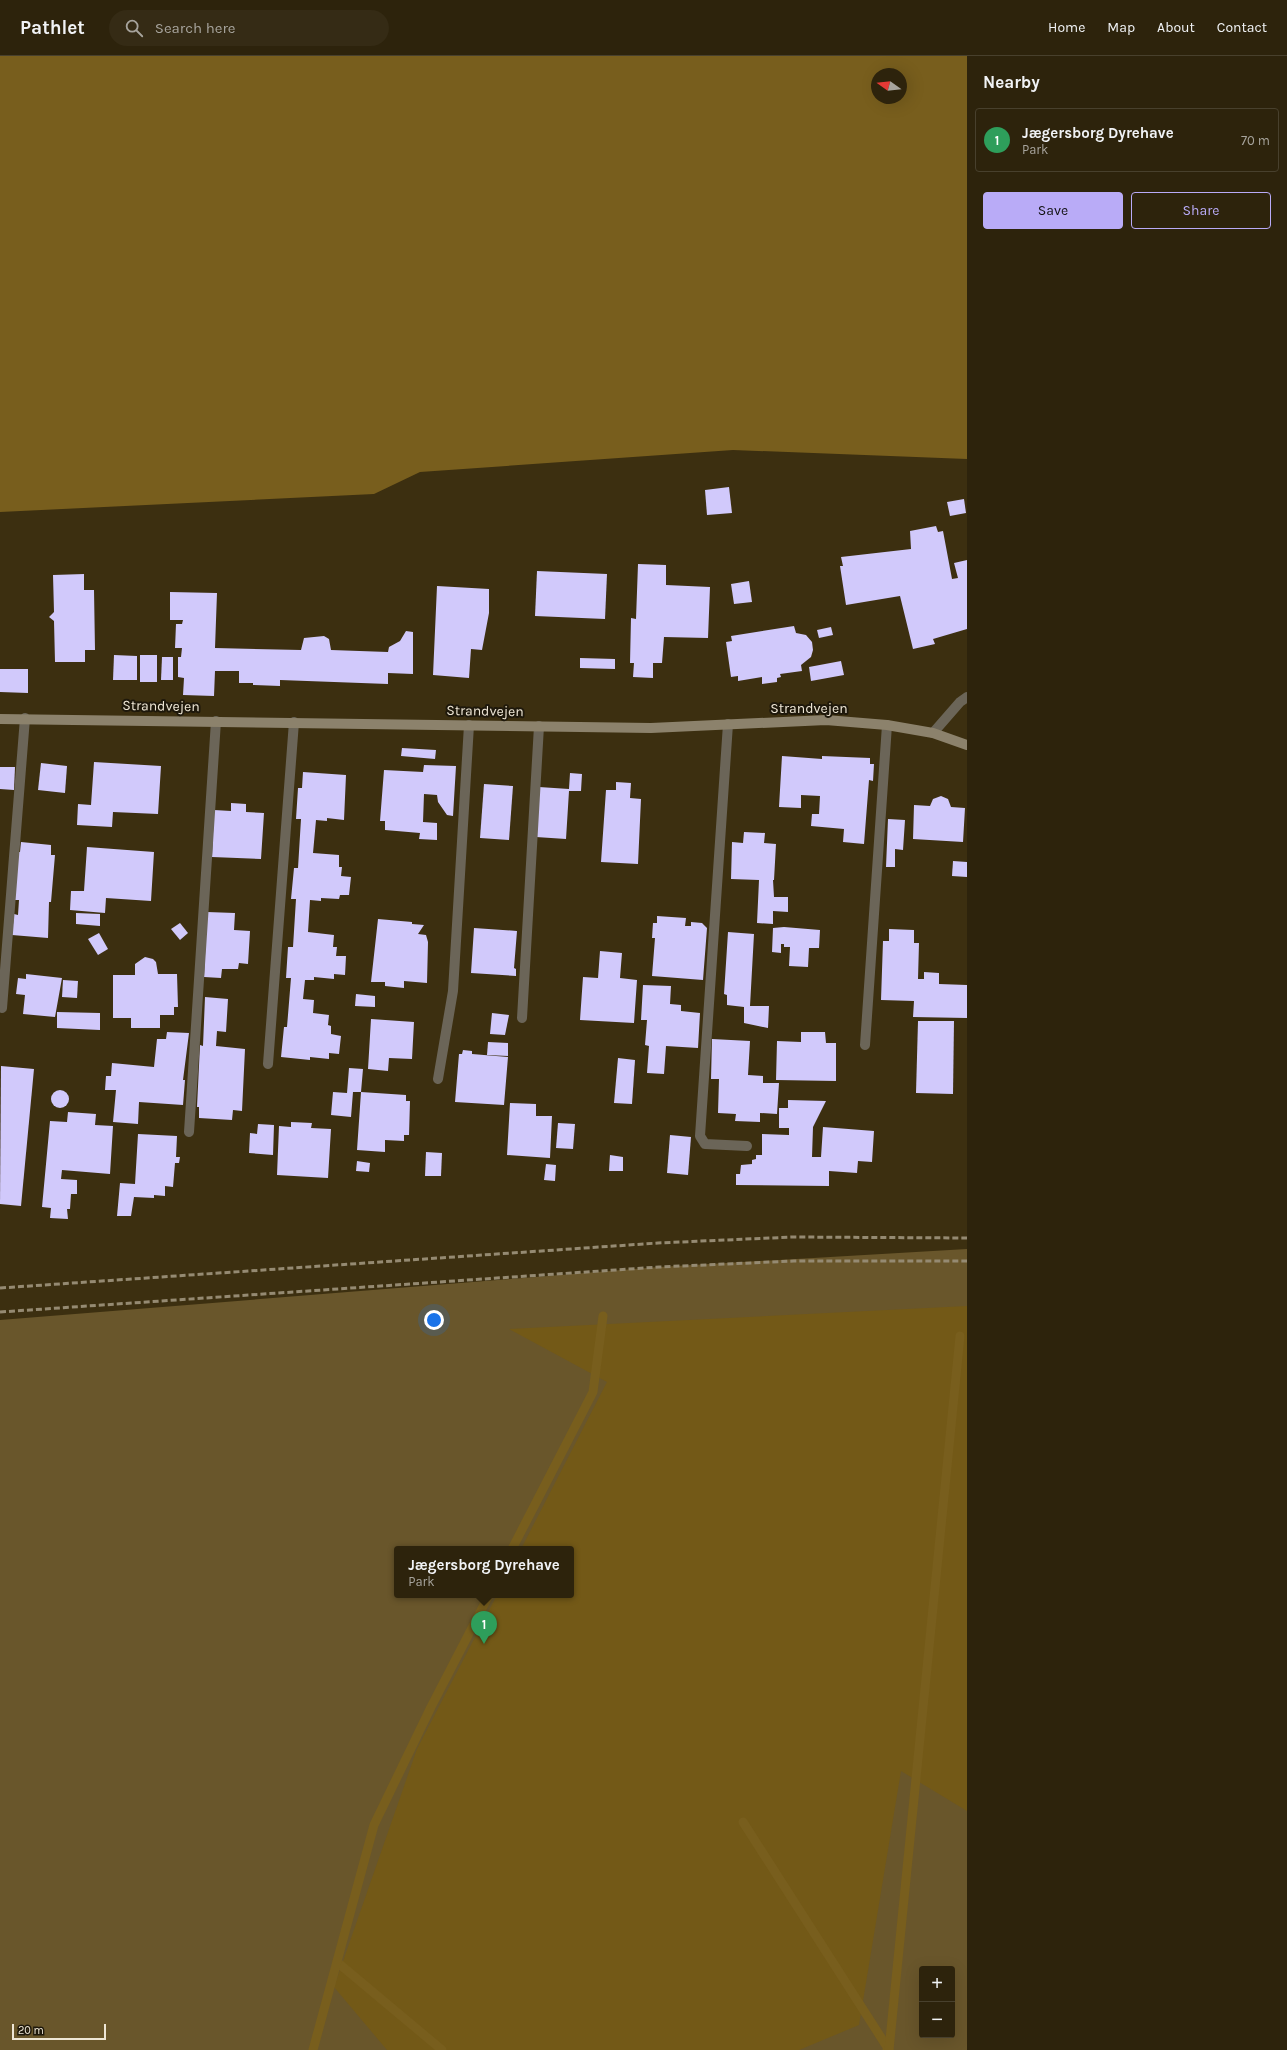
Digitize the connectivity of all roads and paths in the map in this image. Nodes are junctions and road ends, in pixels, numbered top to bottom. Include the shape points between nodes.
1 (967, 697) edge
2 (25, 718) junction
3 (0, 719) edge
4 (216, 721) junction
5 (294, 722) junction
6 (728, 724) junction
7 (469, 725) junction
8 (539, 726) junction
9 (887, 726) junction
10 (933, 733) junction
11 (967, 745) edge
12 (2, 1008) dead end
13 (522, 1018) dead end
14 (865, 1045) dead end
15 (268, 1064) dead end
16 (438, 1079) dead end
17 (189, 1132) dead end
18 (747, 1146) dead end

1 - 10 street
2 - 3 main road, Strandvejen
2 - 4 main road, Strandvejen
2 - 12 street
4 - 5 main road, Strandvejen
4 - 17 street
5 - 7 main road, Strandvejen
5 - 15 street
6 - 8 main road, Strandvejen via 651,728
6 - 9 main road, Strandvejen via 826,720
6 - 18 street via 700,1136 705,1144
7 - 8 main road, Strandvejen
7 - 16 street via 453,991
8 - 13 street
9 - 10 main road, Strandvejen
9 - 14 street
10 - 11 main road, Strandvejen

